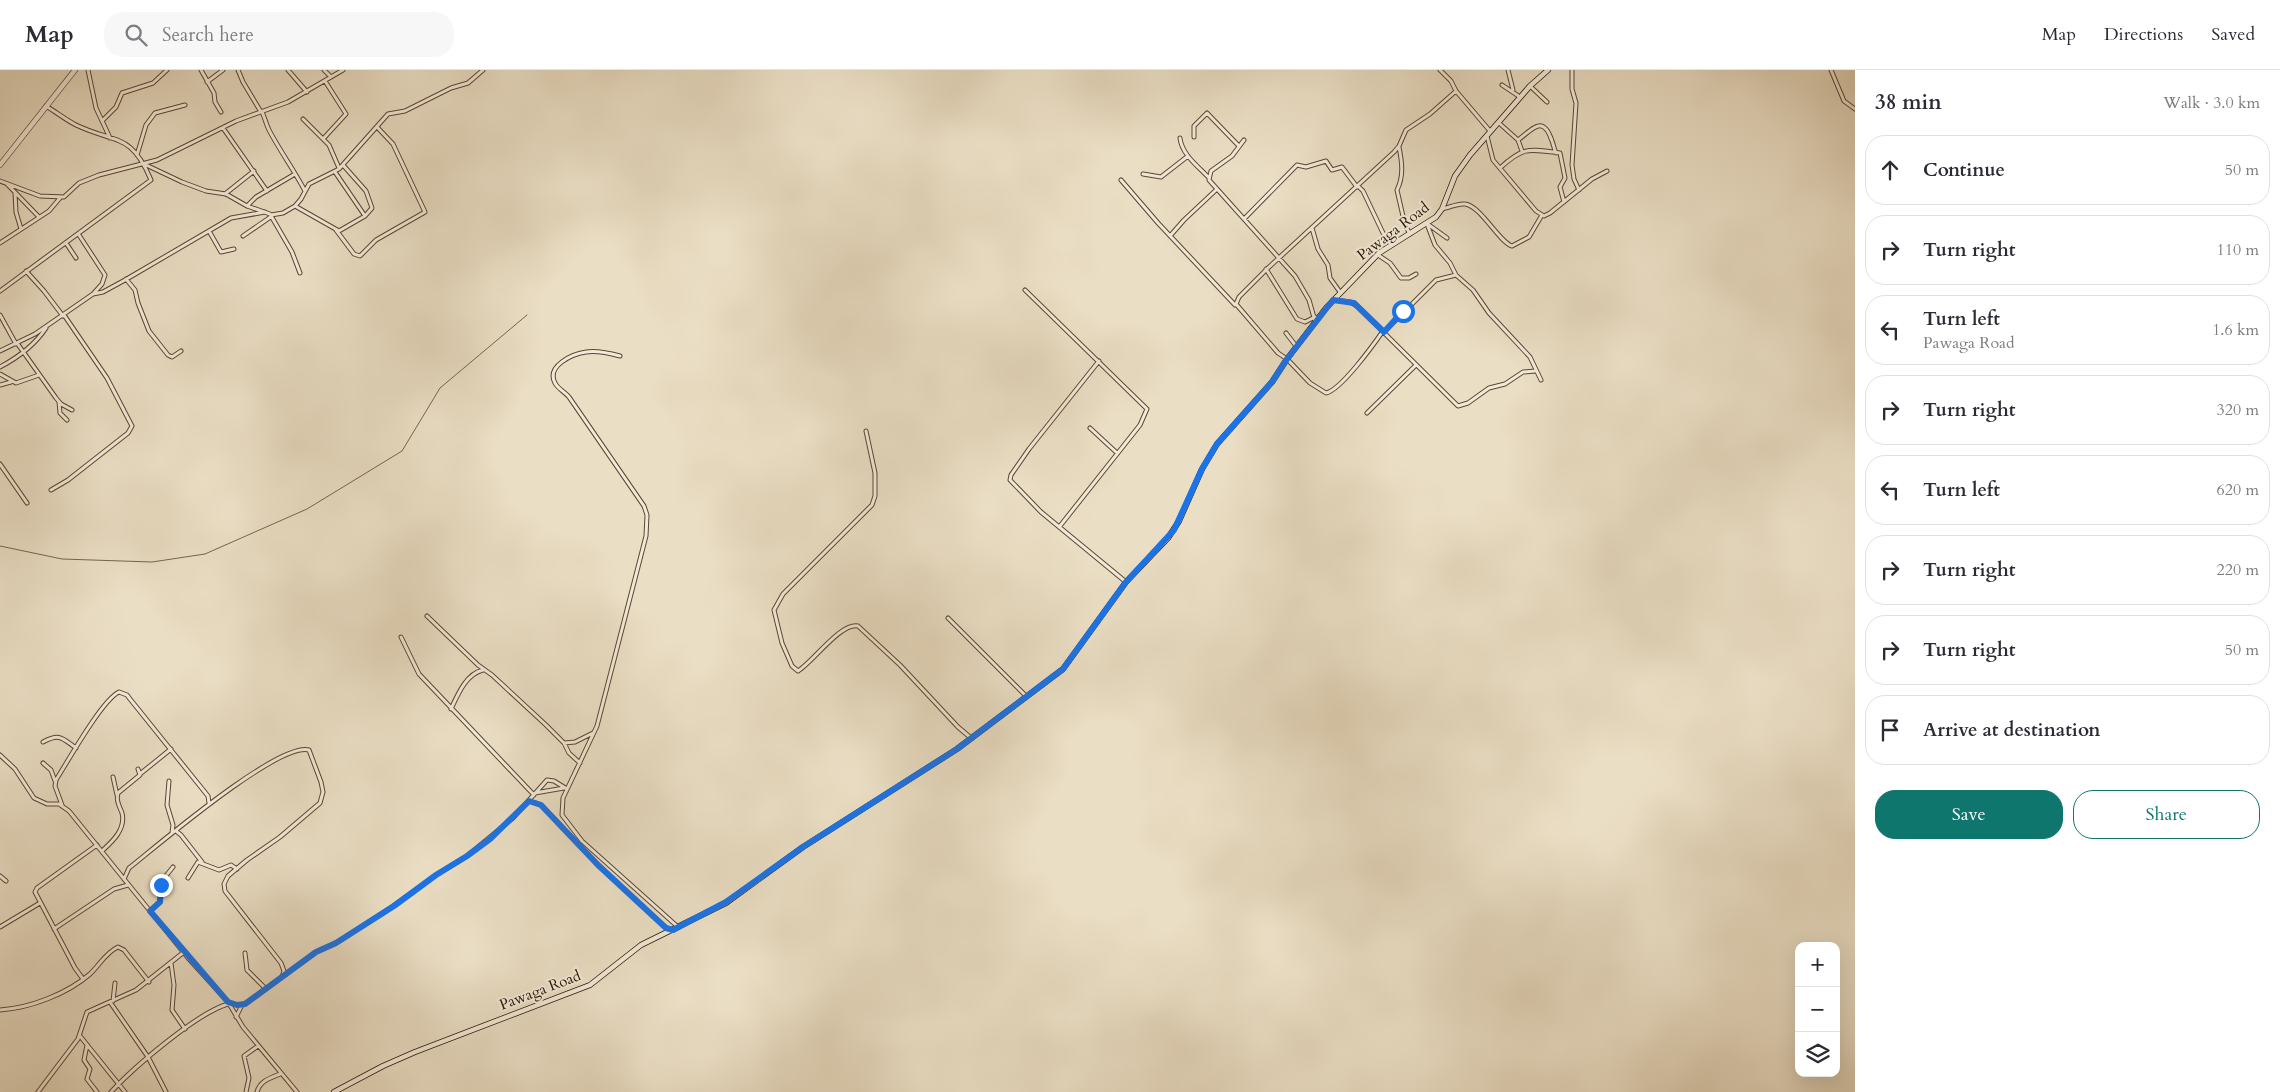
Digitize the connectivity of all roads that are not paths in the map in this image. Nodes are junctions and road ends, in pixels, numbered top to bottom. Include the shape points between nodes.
1 (75, 70) edge
2 (88, 70) edge
3 (167, 70) edge
4 (201, 70) edge
5 (223, 70) edge
6 (238, 70) edge
7 (288, 70) edge
8 (324, 70) edge
9 (343, 70) edge
10 (483, 70) edge
11 (1440, 70) edge
12 (1508, 70) edge
13 (1548, 70) edge
14 (1572, 70) edge
15 (1831, 70) edge
16 (331, 77) junction
17 (325, 80) junction
18 (207, 82) junction
19 (1502, 85) dead end
20 (1530, 86) junction
21 (1456, 91) junction
22 (1513, 91) junction
23 (307, 92) junction
24 (1520, 98) junction
25 (1547, 102) dead end
26 (186, 105) dead end
27 (46, 106) junction
28 (1855, 108) edge
29 (221, 112) dead end
30 (262, 112) junction
31 (303, 119) dead end
32 (102, 121) junction
33 (1499, 123) junction
34 (376, 127) junction
35 (223, 128) junction
36 (1489, 134) junction
37 (1194, 137) dead end
38 (110, 138) junction
39 (1180, 138) dead end
40 (323, 139) junction
41 (1244, 140) dead end
42 (1518, 140) junction
43 (1238, 145) junction
44 (1399, 146) junction
45 (1522, 151) junction
46 (1556, 153) junction
47 (137, 154) junction
48 (1188, 156) junction
49 (144, 164) junction
50 (0, 165) edge
51 (343, 165) junction
52 (1500, 168) junction
53 (339, 169) junction
54 (254, 171) junction
55 (1607, 171) dead end
56 (335, 172) junction
57 (295, 174) junction
58 (1143, 174) dead end
59 (1209, 178) junction
60 (1122, 180) dead end
61 (0, 181) edge
62 (7, 184) junction
63 (1357, 186) junction
64 (1216, 190) junction
65 (1579, 190) junction
66 (268, 191) junction
67 (305, 192) junction
68 (15, 193) junction
69 (224, 194) junction
70 (60, 198) junction
71 (1564, 202) junction
72 (247, 206) junction
73 (294, 206) junction
74 (1442, 209) junction
75 (265, 212) junction
76 (272, 215) junction
77 (1542, 215) junction
78 (365, 216) junction
79 (39, 217) junction
80 (1244, 218) junction
81 (1428, 225) junction
82 (1312, 228) junction
83 (21, 229) junction
84 (336, 230) junction
85 (209, 231) junction
86 (1410, 234) junction
87 (79, 235) junction
88 (243, 236) dead end
89 (1170, 236) junction
90 (1447, 238) dead end
91 (0, 243) edge
92 (66, 243) junction
93 (1391, 244) junction
94 (234, 248) dead end
95 (1378, 255) junction
96 (1280, 257) junction
97 (76, 258) dead end
98 (1266, 269) junction
99 (26, 271) junction
100 (300, 272) dead end
101 (1416, 274) dead end
102 (1456, 275) junction
103 (126, 279) junction
104 (1025, 290) dead end
105 (0, 292) edge
106 (1340, 292) junction
107 (93, 294) junction
108 (1333, 300) junction
109 (1236, 306) junction
110 (0, 315) edge
111 (63, 315) junction
112 (1315, 319) junction
113 (46, 327) junction
114 (1383, 331) junction
115 (1286, 333) dead end
116 (17, 343) junction
117 (1296, 346) junction
118 (0, 351) edge
119 (181, 351) dead end
120 (23, 354) junction
121 (620, 356) dead end
122 (1287, 359) junction
123 (1099, 361) junction
124 (1416, 365) junction
125 (0, 367) edge
126 (1535, 371) junction
127 (0, 374) edge
128 (39, 374) junction
129 (1540, 380) dead end
130 (11, 382) junction
131 (0, 385) edge
132 (59, 402) junction
133 (72, 410) dead end
134 (1367, 413) dead end
135 (67, 420) dead end
136 (1090, 428) dead end
137 (866, 431) dead end
138 (1118, 453) junction
139 (0, 464) edge
140 (51, 490) dead end
141 (27, 503) dead end
142 (1060, 526) junction
143 (1126, 582) junction
144 (427, 616) dead end
145 (948, 618) dead end
146 (401, 637) dead end
147 (484, 669) junction
148 (1027, 697) junction
149 (451, 709) junction
150 (594, 733) junction
151 (972, 738) junction
152 (43, 742) dead end
153 (564, 743) junction
154 (76, 748) junction
155 (171, 749) junction
156 (0, 755) edge
157 (43, 763) dead end
158 (580, 763) junction
159 (138, 769) dead end
160 (140, 774) junction
161 (113, 776) dead end
162 (55, 781) junction
163 (169, 781) dead end
164 (566, 788) junction
165 (534, 794) junction
166 (117, 795) junction
167 (529, 801) junction
168 (209, 804) junction
169 (62, 806) junction
170 (174, 832) junction
171 (97, 845) junction
172 (102, 851) junction
173 (203, 863) junction
174 (173, 867) dead end
175 (236, 870) junction
176 (0, 876) edge
177 (188, 878) dead end
178 (124, 879) junction
179 (6, 881) dead end
180 (128, 885) junction
181 (40, 903) junction
182 (150, 911) junction
183 (0, 927) edge
184 (678, 927) junction
185 (54, 929) junction
186 (673, 930) junction
187 (184, 952) junction
188 (245, 953) dead end
189 (171, 963) junction
190 (282, 978) junction
191 (83, 979) junction
192 (148, 982) junction
193 (115, 983) dead end
194 (266, 989) junction
195 (111, 1002) junction
196 (228, 1003) junction
197 (243, 1004) junction
198 (0, 1010) edge
199 (236, 1018) junction
200 (185, 1029) junction
201 (80, 1036) junction
202 (87, 1045) junction
203 (258, 1046) junction
204 (148, 1057) junction
205 (280, 1074) junction
206 (119, 1084) junction
207 (341, 1090) edge
208 (38, 1092) edge
209 (97, 1092) edge
210 (111, 1092) edge
211 (125, 1092) edge
212 (166, 1092) edge
213 (246, 1092) edge
214 (257, 1092) edge
215 (297, 1092) edge
216 (334, 1092) edge

1 - 27 main road
2 - 32 street
3 - 32 street via 152,83 122,93 116,107
4 - 18 street
5 - 18 street
6 - 30 street
7 - 23 street
8 - 16 street
9 - 16 street
10 - 34 street via 468,83 405,111 388,114
11 - 21 street
12 - 22 street
13 - 20 main road, Pawaga Road
14 - 65 street via 1576,103 1572,165
15 - 28 street via 1844,101
16 - 17 street
17 - 23 street
17 - 40 street via 346,114
18 - 29 street
19 - 22 street
20 - 24 main road, Pawaga Road
20 - 25 street
21 - 36 street
21 - 44 street via 1406,130
22 - 24 street
23 - 30 street
24 - 33 main road, Pawaga Road
26 - 47 street via 155,113 146,125
27 - 38 street via 76,125
27 - 50 main road
30 - 35 street
30 - 57 street
31 - 40 street
32 - 38 street
33 - 36 main road, Pawaga Road
33 - 42 street
34 - 51 street
34 - 84 street via 393,144 425,212 376,240 360,256 354,254
35 - 49 street
35 - 54 street
36 - 52 street via 1491,156
36 - 74 main road, Pawaga Road via 1455,176
37 - 43 street via 1194,126 1207,113
38 - 47 street via 128,144
39 - 48 street
40 - 53 street
41 - 43 street
42 - 45 street
42 - 46 street via 1536,126 1542,126 1547,130
43 - 59 street via 1232,156 1211,171
44 - 63 street
44 - 86 street via 1402,172 1397,190
45 - 46 street
45 - 52 street
46 - 71 street via 1561,155 1565,176 1560,187
47 - 49 street
48 - 58 street via 1161,177
48 - 59 street
49 - 69 street via 206,191
49 - 70 street via 107,172 79,183
49 - 87 street via 151,180 147,185
51 - 53 street
51 - 78 street via 363,186 371,202 372,208
52 - 77 street
53 - 56 street
54 - 66 street
54 - 69 street
55 - 65 street
56 - 67 street via 314,180
56 - 78 street
57 - 66 street
57 - 67 street
59 - 64 street
60 - 89 street
61 - 62 street
62 - 68 street
62 - 70 street via 40,196
63 - 80 street via 1342,167 1332,170 1326,161 1306,167 1297,165
63 - 82 street
63 - 93 street via 1363,191
64 - 80 street
64 - 89 street
65 - 71 street
66 - 72 street
67 - 73 street
68 - 79 street
68 - 83 street
69 - 72 street
70 - 79 street
71 - 77 street via 1548,215
72 - 75 street
73 - 76 street
73 - 84 street
74 - 77 street via 1461,204 1470,206 1512,246 1529,237
74 - 81 main road, Pawaga Road
75 - 76 street
75 - 85 street via 231,218
76 - 88 street
76 - 100 street
78 - 84 street via 343,230
79 - 83 street
80 - 96 street
81 - 86 main road, Pawaga Road
81 - 90 street
81 - 102 street via 1435,245
82 - 96 street
82 - 106 street via 1318,249
83 - 91 street
85 - 94 street via 221,252
85 - 103 street
86 - 93 main road, Pawaga Road
87 - 92 street
87 - 107 street via 105,275
89 - 109 street
92 - 97 street
92 - 99 street
93 - 95 main road, Pawaga Road
95 - 101 street via 1390,262 1401,278
95 - 106 main road, Pawaga Road
96 - 98 street
96 - 112 street via 1298,280
98 - 109 street via 1239,297
98 - 112 street via 1297,319 1305,322
99 - 105 street
99 - 111 street
102 - 114 street via 1436,280
102 - 126 street via 1473,290 1530,357
103 - 107 street
103 - 119 street via 135,290 149,331 168,355 172,357
104 - 123 street
106 - 108 main road, Pawaga Road
107 - 111 street
108 - 112 main road, Pawaga Road
108 - 114 street via 1354,303
109 - 122 street
110 - 116 street
111 - 113 street
111 - 140 street via 107,378 132,426 128,434
112 - 117 main road, Pawaga Road
113 - 116 street
113 - 120 street
114 - 122 street via 1364,358 1330,392 1310,384
114 - 124 street
115 - 117 street
116 - 118 street
116 - 120 street
117 - 122 main road, Pawaga Road
120 - 125 street
120 - 128 street
121 - 150 street via 598,352 580,354 558,365 553,376 556,385 569,397 644,506 647,515 646,536
122 - 143 main road, Pawaga Road via 1272,382 1226,432 1207,459 1171,534
123 - 138 street via 1147,409 1140,425
123 - 142 street via 1010,478 1012,484
124 - 126 street via 1458,406 1524,372
124 - 134 street
126 - 129 street
127 - 130 street
128 - 130 street via 18,383
128 - 132 street
130 - 131 street
132 - 133 street
132 - 135 street via 60,413
136 - 138 street
137 - 151 street via 875,473 872,505 783,594 775,606 774,615 782,642 792,666 798,671 841,632 851,625 858,626
138 - 142 street
139 - 141 street
142 - 143 street
143 - 148 main road, Pawaga Road via 1069,663
144 - 147 street
145 - 148 street
146 - 149 street via 419,674
147 - 149 street via 466,682
147 - 153 street
148 - 151 main road, Pawaga Road
149 - 165 street
150 - 153 street via 575,742
150 - 158 street
151 - 184 main road, Pawaga Road via 803,847 726,902
152 - 154 street via 54,736
153 - 158 street via 568,753
154 - 155 street via 119,692 127,695
154 - 162 street
155 - 160 street
155 - 168 street via 208,796
156 - 169 street via 15,768 34,798
157 - 162 street via 51,770
158 - 164 street
159 - 160 street
160 - 166 street
161 - 166 street
162 - 169 street
163 - 170 street via 167,805
164 - 165 street
164 - 165 street via 547,780
164 - 184 street via 561,810 567,824 591,850
165 - 167 street
166 - 172 street via 122,824 119,834
167 - 186 street via 541,805 637,903 666,928
167 - 190 street via 490,839 467,856 336,943 316,952
168 - 170 street
168 - 175 street via 269,764 302,749 311,753 323,792 320,803
169 - 171 street
170 - 173 street via 181,835
170 - 178 street via 129,868
171 - 172 street
171 - 181 street via 36,889
172 - 178 street
173 - 175 street via 219,870 231,865
173 - 177 street via 196,862
174 - 182 street via 162,882 159,904
175 - 190 street via 225,881 225,891 281,963
176 - 179 street
178 - 180 street
180 - 182 street
180 - 185 street via 114,889
181 - 183 street
181 - 185 street
182 - 187 street
184 - 186 main road, Pawaga Road
185 - 191 street
186 - 207 main road, Pawaga Road via 642,945 583,989 415,1052 382,1066
187 - 189 street
187 - 196 street
188 - 194 street via 247,970
189 - 192 street
189 - 200 street via 172,1010
190 - 194 street
191 - 192 street via 118,947 124,950
191 - 198 street via 62,992
192 - 195 street
193 - 195 street
194 - 197 street
195 - 201 street via 87,1012
195 - 204 street
196 - 197 street
196 - 199 street
196 - 200 street
197 - 199 street
199 - 203 street
200 - 204 street
201 - 202 street
201 - 208 street
202 - 206 street
202 - 209 street via 84,1060 90,1071 87,1079
203 - 205 street
203 - 213 street via 244,1056 249,1078
204 - 206 street
204 - 212 street
205 - 214 street via 265,1081
205 - 215 street
206 - 210 street
206 - 211 street
207 - 216 main road, Pawaga Road

